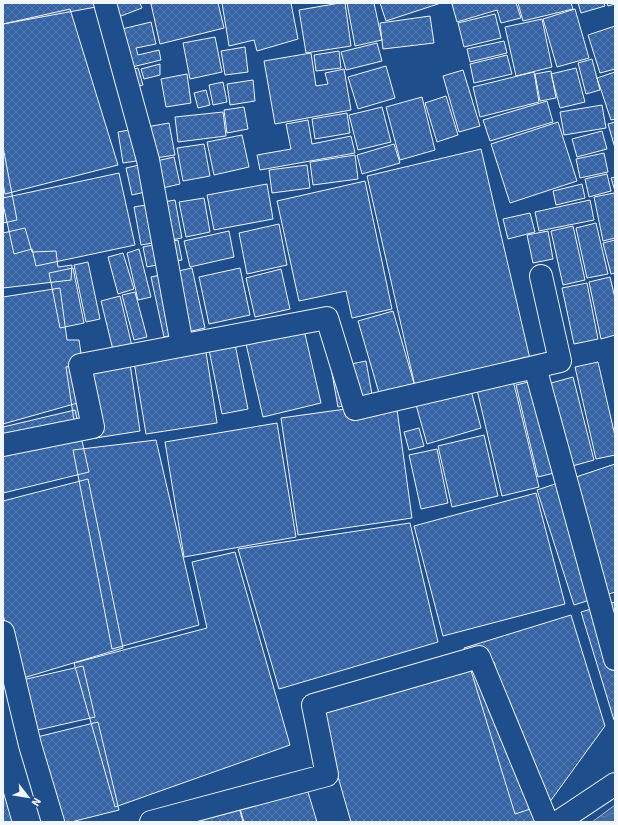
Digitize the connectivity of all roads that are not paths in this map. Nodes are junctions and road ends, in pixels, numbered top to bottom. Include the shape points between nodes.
1 (105, 3) edge
2 (542, 276) dead end
3 (182, 345) junction
4 (535, 366) junction
5 (3, 445) edge
6 (610, 620) edge
7 (3, 632) edge
8 (615, 659) edge
9 (615, 784) edge
10 (53, 822) edge
11 (151, 822) edge
12 (546, 822) edge
13 (558, 822) edge

1 - 3 street via 148,160
2 - 4 street via 560,361
3 - 4 street via 327,318 355,409
3 - 5 street via 80,365 93,427
4 - 6 street
6 - 8 street
7 - 10 street via 30,745
9 - 13 street
11 - 12 street via 327,775 313,705 479,657

